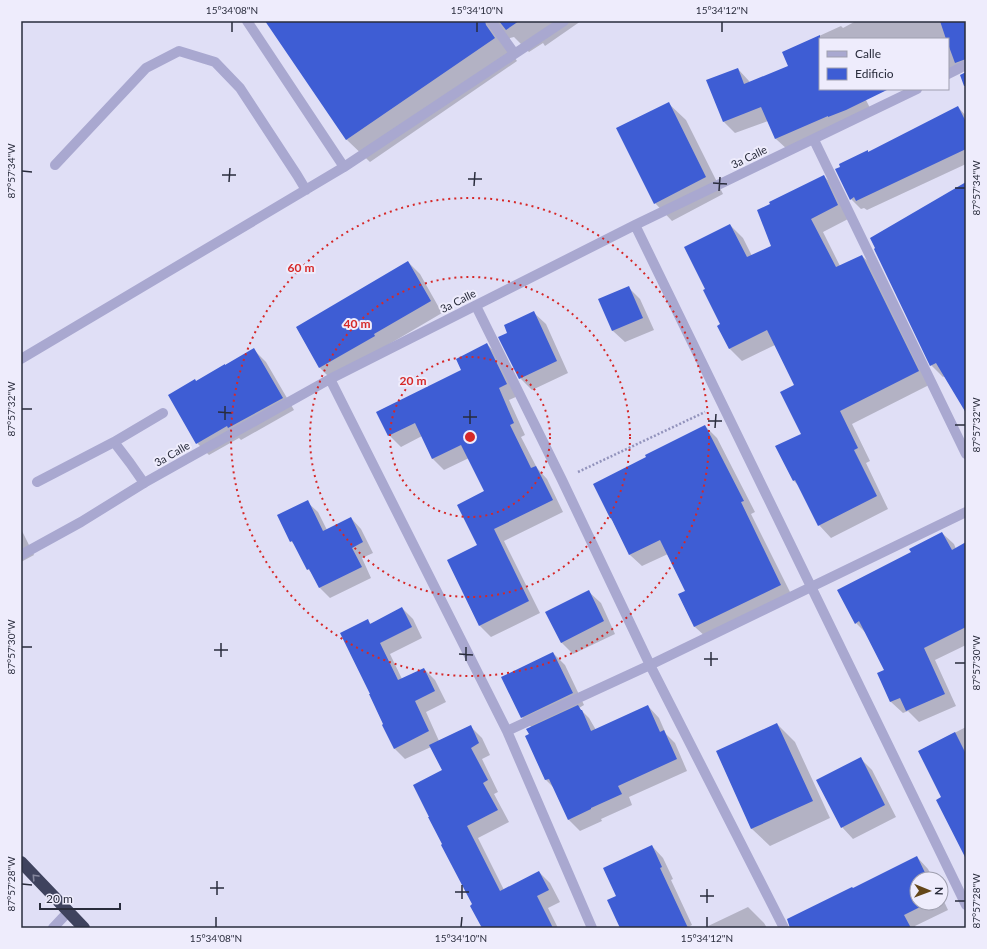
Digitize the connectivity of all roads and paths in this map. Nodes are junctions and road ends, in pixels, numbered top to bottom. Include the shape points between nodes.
1 (247, 21) edge
2 (491, 21) edge
3 (564, 21) edge
4 (514, 54) junction
5 (966, 65) edge
6 (949, 74) edge
7 (915, 90) edge
8 (814, 140) junction
9 (55, 165) dead end
10 (344, 167) junction
11 (306, 190) junction
12 (635, 225) junction
13 (476, 306) junction
14 (21, 359) edge
15 (330, 379) junction
16 (722, 404) junction
17 (163, 413) dead end
18 (114, 442) junction
19 (966, 454) edge
20 (562, 480) junction
21 (37, 482) dead end
22 (144, 483) junction
23 (966, 512) edge
24 (21, 555) edge
25 (811, 587) junction
26 (650, 665) junction
27 (507, 731) junction
28 (21, 862) edge
29 (966, 905) edge
30 (68, 912) junction
31 (53, 928) edge
32 (84, 928) edge
33 (592, 928) edge
34 (784, 928) edge

1 - 10 street
2 - 4 street
3 - 4 street
4 - 10 street
5 - 6 street
7 - 8 street, 3a Calle
8 - 12 street, 3a Calle
8 - 19 street
9 - 11 street via 146,68 179,51 215,62 240,88
10 - 11 street
11 - 14 street
12 - 13 street, 3a Calle
12 - 16 street
13 - 15 street, 3a Calle
13 - 20 street
15 - 22 street, 3a Calle
15 - 27 street
16 - 20 path
16 - 25 street
17 - 18 street
18 - 21 street
18 - 22 street
20 - 26 street
22 - 24 street, 3a Calle
23 - 25 street
25 - 26 street
25 - 29 street
26 - 27 street
26 - 34 street
27 - 33 street
30 -> 28 highway
30 - 31 street
30 - 32 highway

